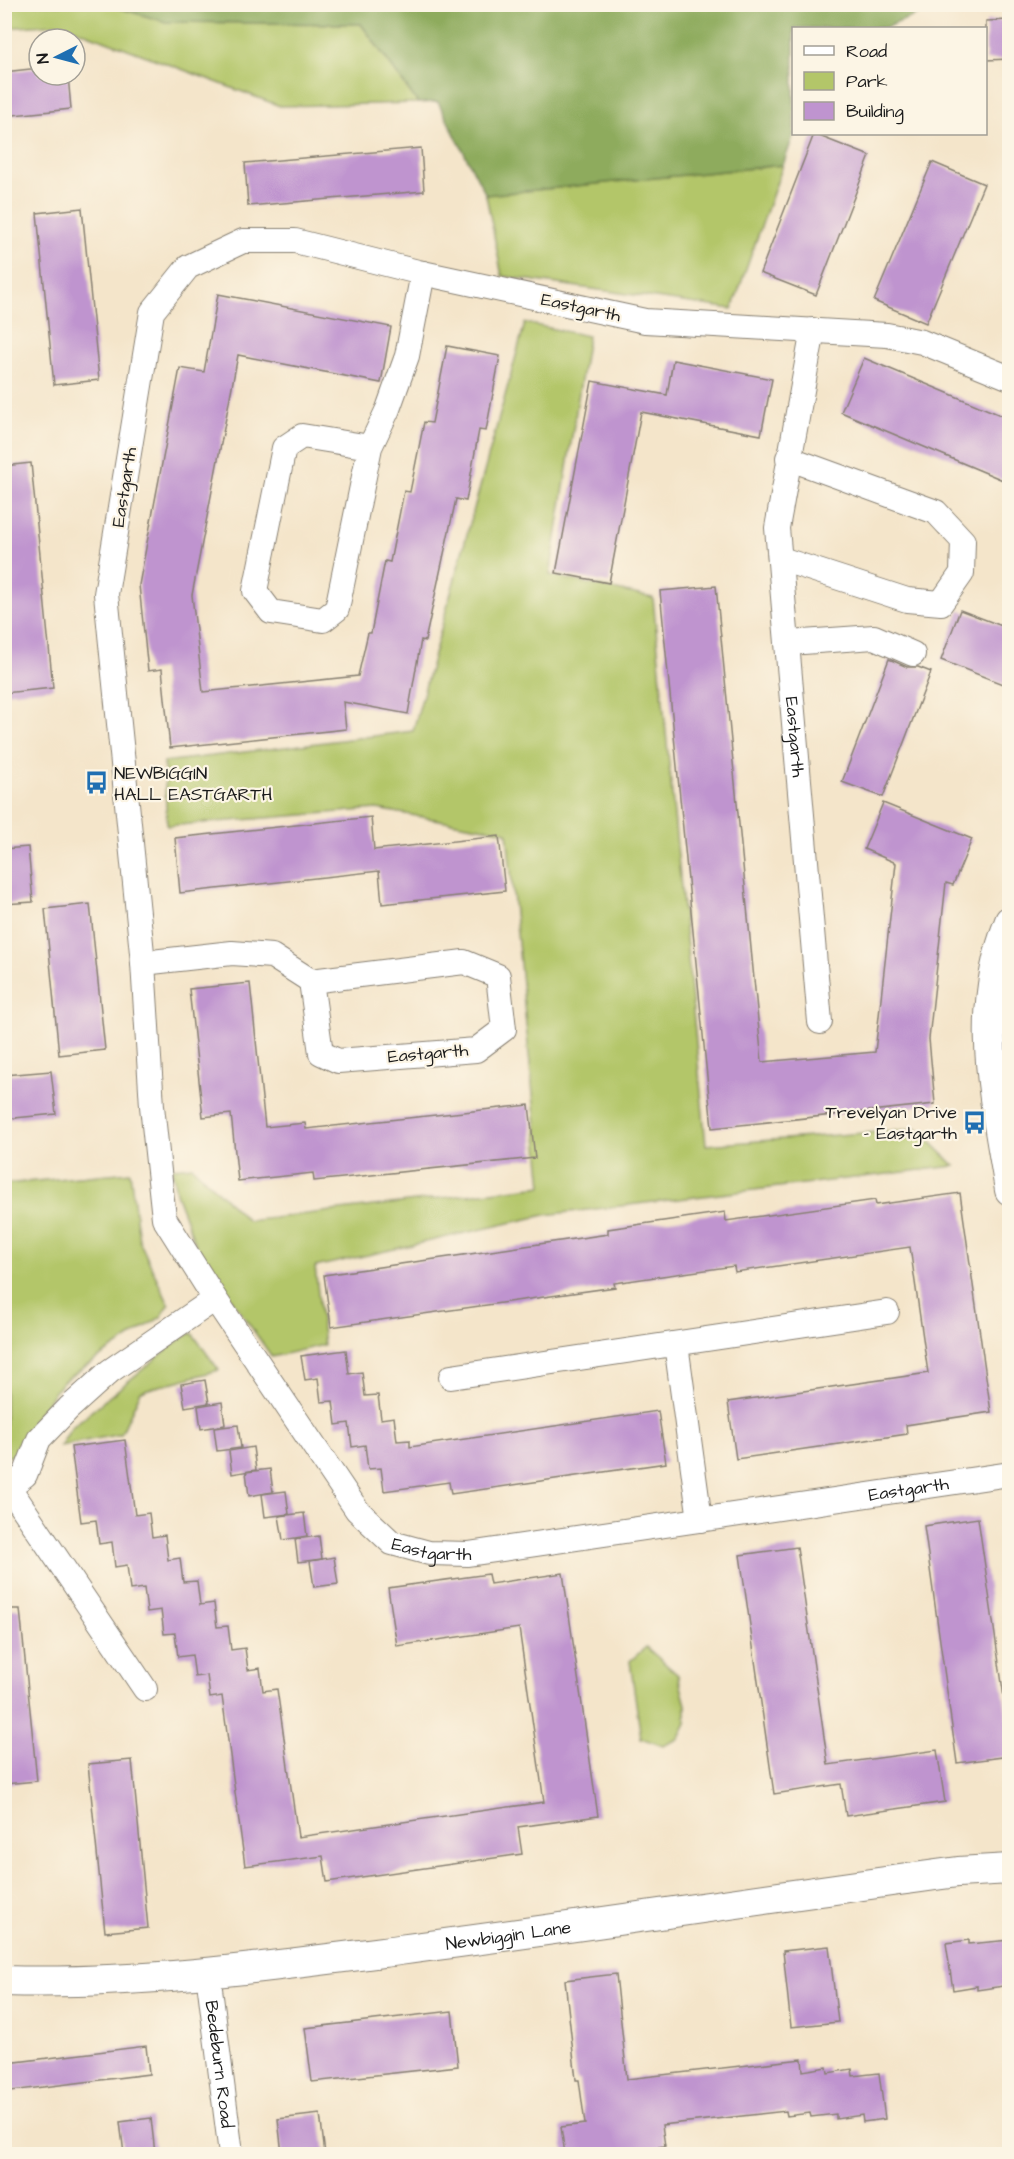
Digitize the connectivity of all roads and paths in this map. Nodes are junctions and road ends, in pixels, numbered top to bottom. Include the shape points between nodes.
1 (423, 273) junction
2 (813, 330) junction
3 (1010, 378) edge
4 (370, 447) junction
5 (789, 459) junction
6 (781, 559) junction
7 (789, 643) junction
8 (913, 654) dead end
9 (1010, 921) edge
10 (143, 963) junction
11 (311, 981) junction
12 (820, 1022) dead end
13 (1010, 1190) edge
14 (215, 1299) junction
15 (887, 1312) dead end
16 (676, 1344) junction
17 (451, 1377) dead end
18 (1010, 1474) edge
19 (7, 1490) edge
20 (700, 1520) junction
21 (145, 1689) dead end
22 (1010, 1869) edge
23 (208, 1973) junction
24 (4, 1981) edge
25 (231, 2154) edge

1 - 2 street, Eastgarth via 645,321
1 - 4 street via 407,356
1 - 10 street, Eastgarth via 295,241 243,241 189,267 152,312 106,594
2 - 3 street, Eastgarth via 886,335 922,342
2 - 5 street, Eastgarth
4 - 4 street via 337,609 323,620 271,612 255,591 284,448 302,436
5 - 6 street, Eastgarth via 777,528
5 - 6 street via 936,512 963,542 962,573 941,603 907,600
6 - 7 street, Eastgarth
7 - 8 street via 874,637
7 - 12 street, Eastgarth
9 - 13 street via 998,951 988,1013 991,1081
10 - 11 street via 232,953 272,956
10 - 14 street, Eastgarth via 164,1218
11 - 11 street, Eastgarth via 321,1053 338,1061 476,1050 504,1029 498,976 464,962
14 - 19 street via 110,1371 69,1408 39,1439 25,1475
14 - 20 street, Eastgarth via 357,1510 392,1543 429,1553 468,1554
15 - 16 street
16 - 17 street
16 - 20 street
18 - 20 street, Eastgarth
19 - 21 street
22 - 23 street, Newbiggin Lane via 946,1874 550,1931
23 - 24 street, Newbiggin Lane via 72,1983
23 - 25 street, Bedeburn Road

